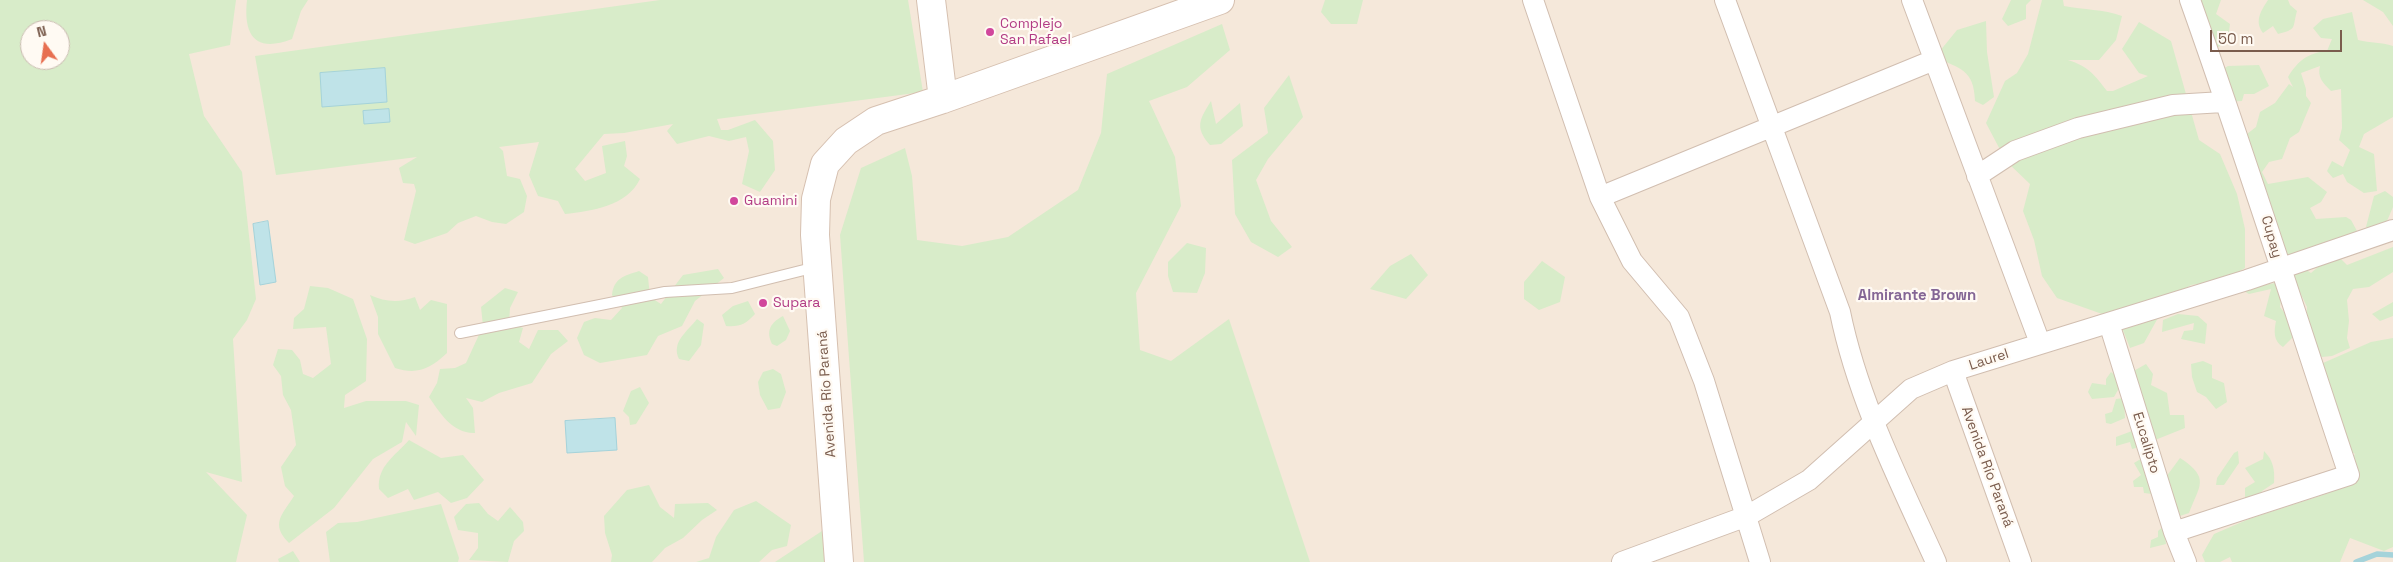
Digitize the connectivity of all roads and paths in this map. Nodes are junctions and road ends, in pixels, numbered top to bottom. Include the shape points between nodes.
1 (931, 0) edge
2 (1220, 0) edge
3 (1533, 0) edge
4 (1726, 0) edge
5 (1912, 0) edge
6 (2190, 0) edge
7 (1934, 60) junction
8 (943, 99) junction
9 (2224, 102) junction
10 (1772, 127) junction
11 (1977, 176) junction
12 (1600, 196) junction
13 (2393, 230) edge
14 (817, 267) junction
15 (2280, 268) junction
16 (2109, 322) junction
17 (460, 333) dead end
18 (2040, 343) junction
19 (1953, 371) junction
20 (1874, 424) junction
21 (1747, 516) junction
22 (2174, 532) junction
23 (839, 562) edge
24 (1622, 562) edge
25 (1760, 562) edge
26 (1936, 562) edge
27 (2021, 562) edge
28 (2186, 562) edge

1 - 8 main road
2 - 8 main road, Avenida Río Paraná
3 - 12 street
4 - 10 street
5 - 7 street
6 - 9 street, Cupay
7 - 10 street
7 - 11 street
8 - 14 main road, Avenida Río Paraná via 876,121 846,141 825,164 816,199 814,235
9 - 11 street via 2173,105 2078,128 2015,151
9 - 15 street, Cupay
10 - 12 street
10 - 20 street via 1840,312 1848,350
11 - 18 street
12 - 21 street via 1632,261 1679,317 1704,381
13 - 15 street, Laurel
14 - 17 lane via 732,288 665,292
14 - 23 main road, Avenida Río Paraná
15 - 16 street, Laurel
15 - 22 street, Cupay via 2349,475
16 - 18 street, Laurel
16 - 22 street, Eucalipto
18 - 19 street, Laurel
19 - 20 street, Laurel via 1911,389
19 - 27 street, Avenida Río Paraná
20 - 21 street, Laurel via 1809,480
20 - 26 street
21 - 24 street, Laurel
21 - 25 street
22 - 28 street, Eucalipto

